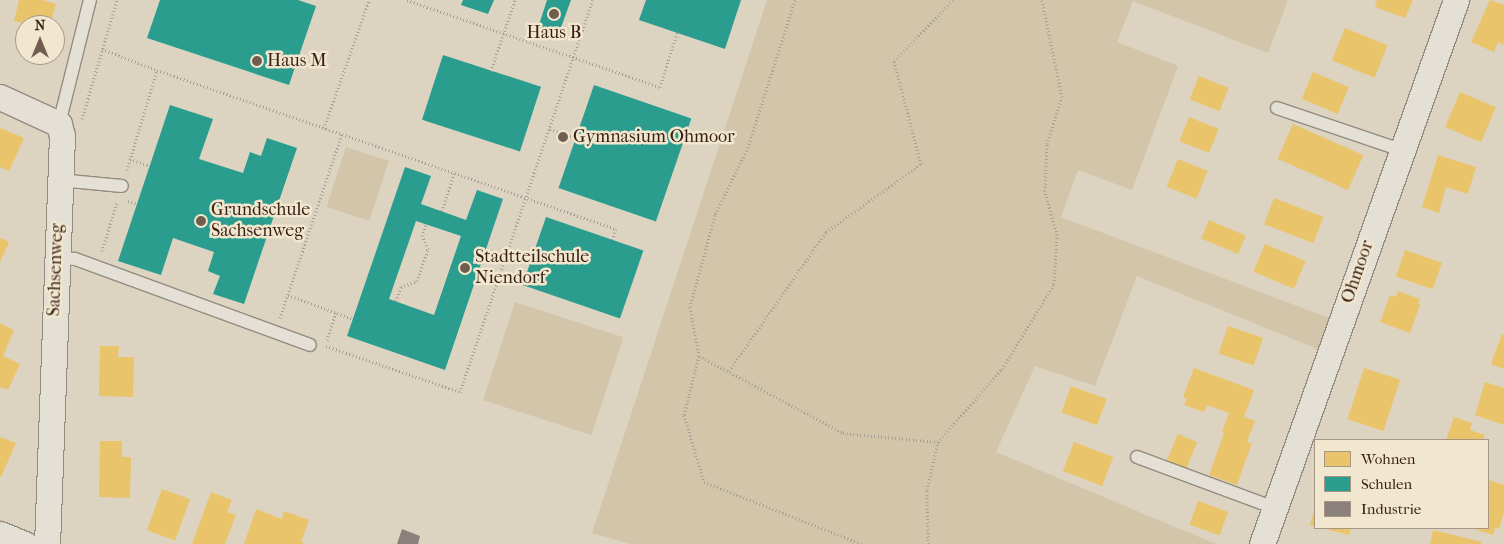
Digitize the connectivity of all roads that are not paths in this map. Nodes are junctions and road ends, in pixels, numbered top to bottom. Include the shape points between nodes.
1 (90, 0) edge
2 (1456, 0) edge
3 (0, 97) edge
4 (1277, 108) dead end
5 (61, 130) junction
6 (1401, 150) junction
7 (59, 180) junction
8 (122, 186) dead end
9 (56, 258) junction
10 (310, 345) dead end
11 (1137, 457) dead end
12 (1275, 508) junction
13 (0, 534) edge
14 (25, 544) edge
15 (47, 544) edge
16 (1262, 544) edge

1 - 5 lane, Sachsenweg
2 - 6 street, Ohmoor
3 - 5 street
4 - 6 lane
5 - 7 street, Sachsenweg
6 - 12 street, Ohmoor
7 - 8 lane
7 - 9 street, Sachsenweg
9 - 10 lane via 75,259
9 - 15 street, Sachsenweg
11 - 12 lane
12 - 16 street, Ohmoor
13 - 14 street

